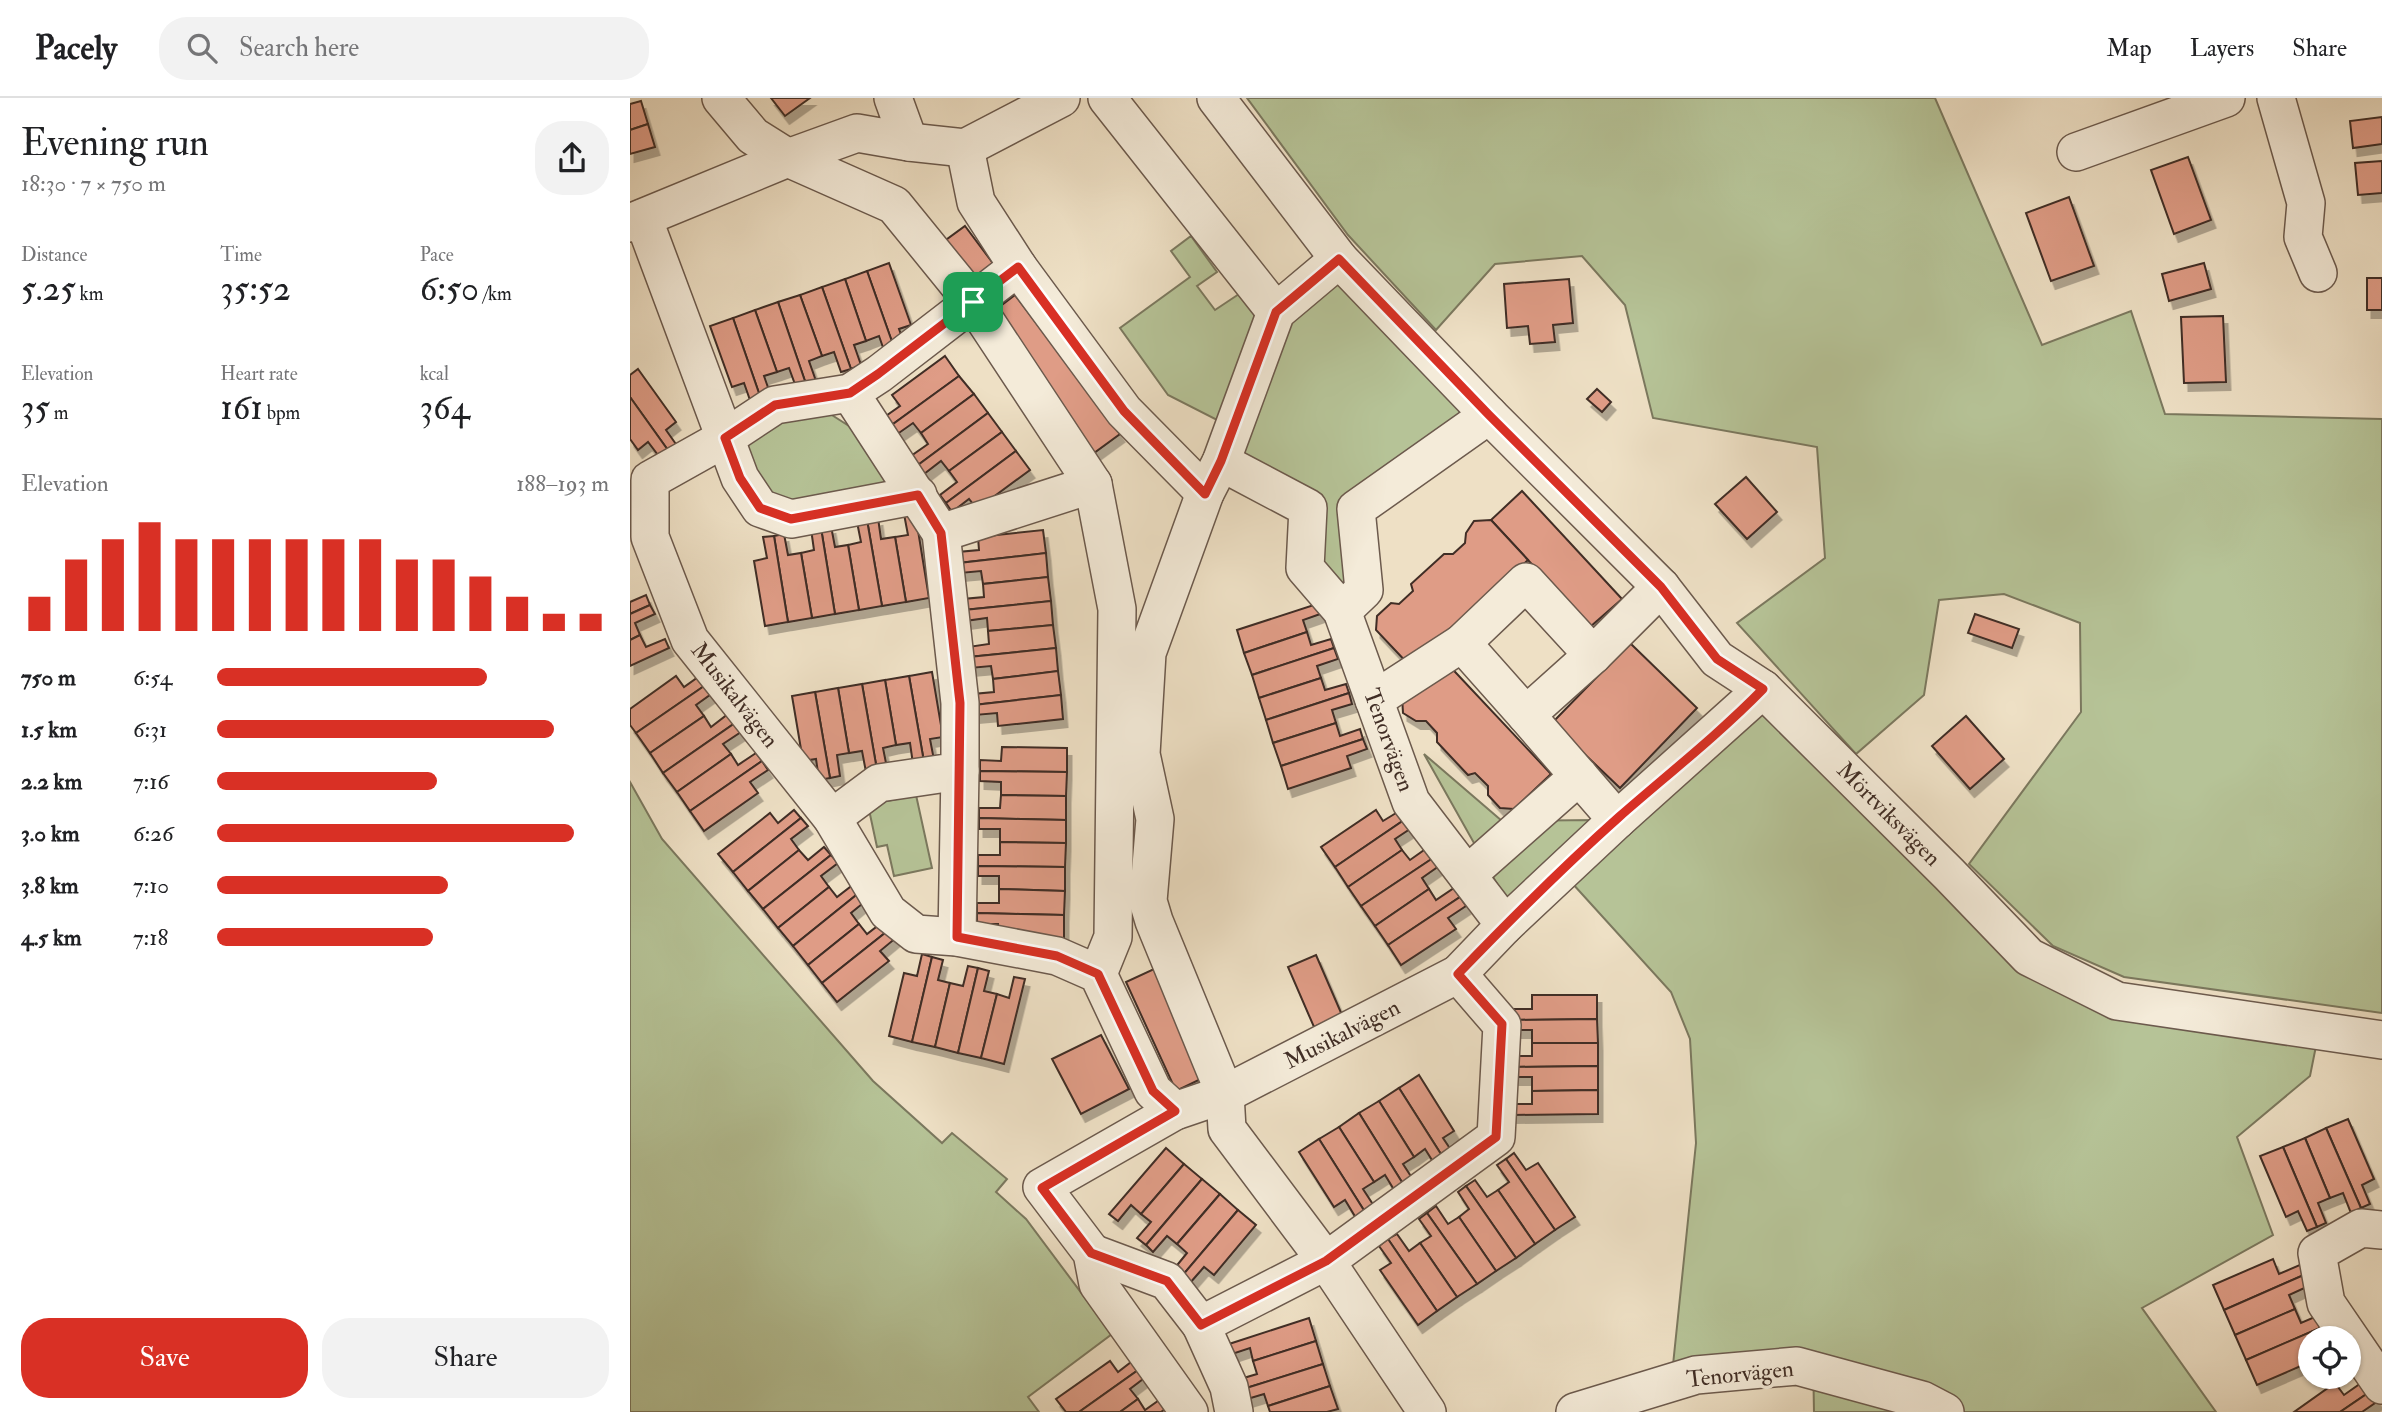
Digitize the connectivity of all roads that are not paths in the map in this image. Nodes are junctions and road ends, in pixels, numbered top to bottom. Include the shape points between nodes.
1 (721, 98) edge
2 (893, 98) edge
3 (1062, 98) edge
4 (1107, 98) edge
5 (1216, 98) edge
6 (2226, 98) edge
7 (2276, 98) edge
8 (909, 142) junction
9 (965, 148) junction
10 (2076, 152) dead end
11 (788, 158) junction
12 (637, 220) edge
13 (1339, 259) junction
14 (1018, 267) junction
15 (2318, 273) dead end
16 (973, 302) junction
17 (1276, 312) junction
18 (850, 393) junction
19 (1489, 415) junction
20 (725, 438) junction
21 (1213, 477) junction
22 (1093, 484) junction
23 (918, 495) junction
24 (941, 533) junction
25 (1661, 587) junction
26 (1342, 611) junction
27 (1462, 643) junction
28 (1593, 655) junction
29 (1763, 689) junction
30 (1374, 700) junction
31 (1526, 715) junction
32 (960, 771) junction
33 (1579, 776) junction
34 (832, 818) junction
35 (1617, 820) junction
36 (1467, 875) junction
37 (1154, 921) junction
38 (1505, 925) junction
39 (957, 937) junction
40 (1113, 937) junction
41 (1098, 974) junction
42 (1458, 974) junction
43 (2382, 1040) edge
44 (1225, 1094) junction
45 (1175, 1111) junction
46 (2382, 1230) edge
47 (1091, 1253) junction
48 (1326, 1261) junction
49 (1201, 1325) junction
50 (2382, 1385) edge
51 (1189, 1412) edge
52 (1234, 1412) edge
53 (1427, 1412) edge
54 (1575, 1412) edge
55 (1945, 1412) edge

1 - 11 street via 753,136
2 - 8 street
3 - 9 street
4 - 17 street
5 - 13 street, Mörtviksvägen
6 - 10 street
7 - 15 street via 2306,203 2303,237
8 - 9 street
8 - 11 street via 857,133
9 - 14 street via 976,202
11 - 12 street
11 - 16 street via 894,205
12 - 20 street
13 - 17 street
13 - 19 street, Mörtviksvägen
14 - 16 street
14 - 21 street via 1124,411
16 - 18 street, Musikalvägen
16 - 22 street
17 - 21 street
18 - 20 street, Musikalvägen via 775,405
18 - 23 street
19 - 25 street, Mörtviksvägen
19 - 26 street via 1356,509 1364,590
20 - 23 street via 740,478 760,508 791,519
20 - 34 street, Musikalvägen via 650,480 650,537 691,640
21 - 26 street, Tenorvägen via 1308,508 1305,568
21 - 37 street via 1147,653 1141,754 1155,819 1149,901
22 - 24 street
22 - 40 street via 1117,608
23 - 24 street
24 - 32 street via 960,703
25 - 28 street
25 - 29 street, Mörtviksvägen via 1717,659
26 - 30 street, Tenorvägen
27 - 28 street via 1526,582
27 - 30 street
27 - 31 street
28 - 31 street
29 - 35 street, Musikalvägen
29 - 43 street, Mörtviksvägen via 2029,957 2117,1001
30 - 36 street, Tenorvägen via 1411,802
31 - 33 street
32 - 34 street via 878,783
32 - 39 street
33 - 35 street
33 - 36 street
34 - 39 street, Musikalvägen via 888,912 916,934
35 - 38 street, Musikalvägen
36 - 38 street, Tenorvägen
37 - 40 street
37 - 44 street
38 - 42 street, Musikalvägen
39 - 41 street, Musikalvägen via 1057,956
40 - 41 street
41 - 45 street via 1153,1091
42 - 44 street, Musikalvägen
42 - 48 street via 1502,1024 1496,1137
44 - 45 street, Musikalvägen
44 - 48 street via 1227,1129
45 - 47 street, Musikalvägen via 1042,1188
46 - 50 street via 2361,1228 2317,1253 2326,1303
47 - 49 street via 1167,1281
47 - 51 street, Musikalvägen via 1098,1284
48 - 49 street
48 - 53 street
49 - 52 street via 1229,1387
54 - 55 street, Tenorvägen via 1696,1375 1797,1366 1922,1400

